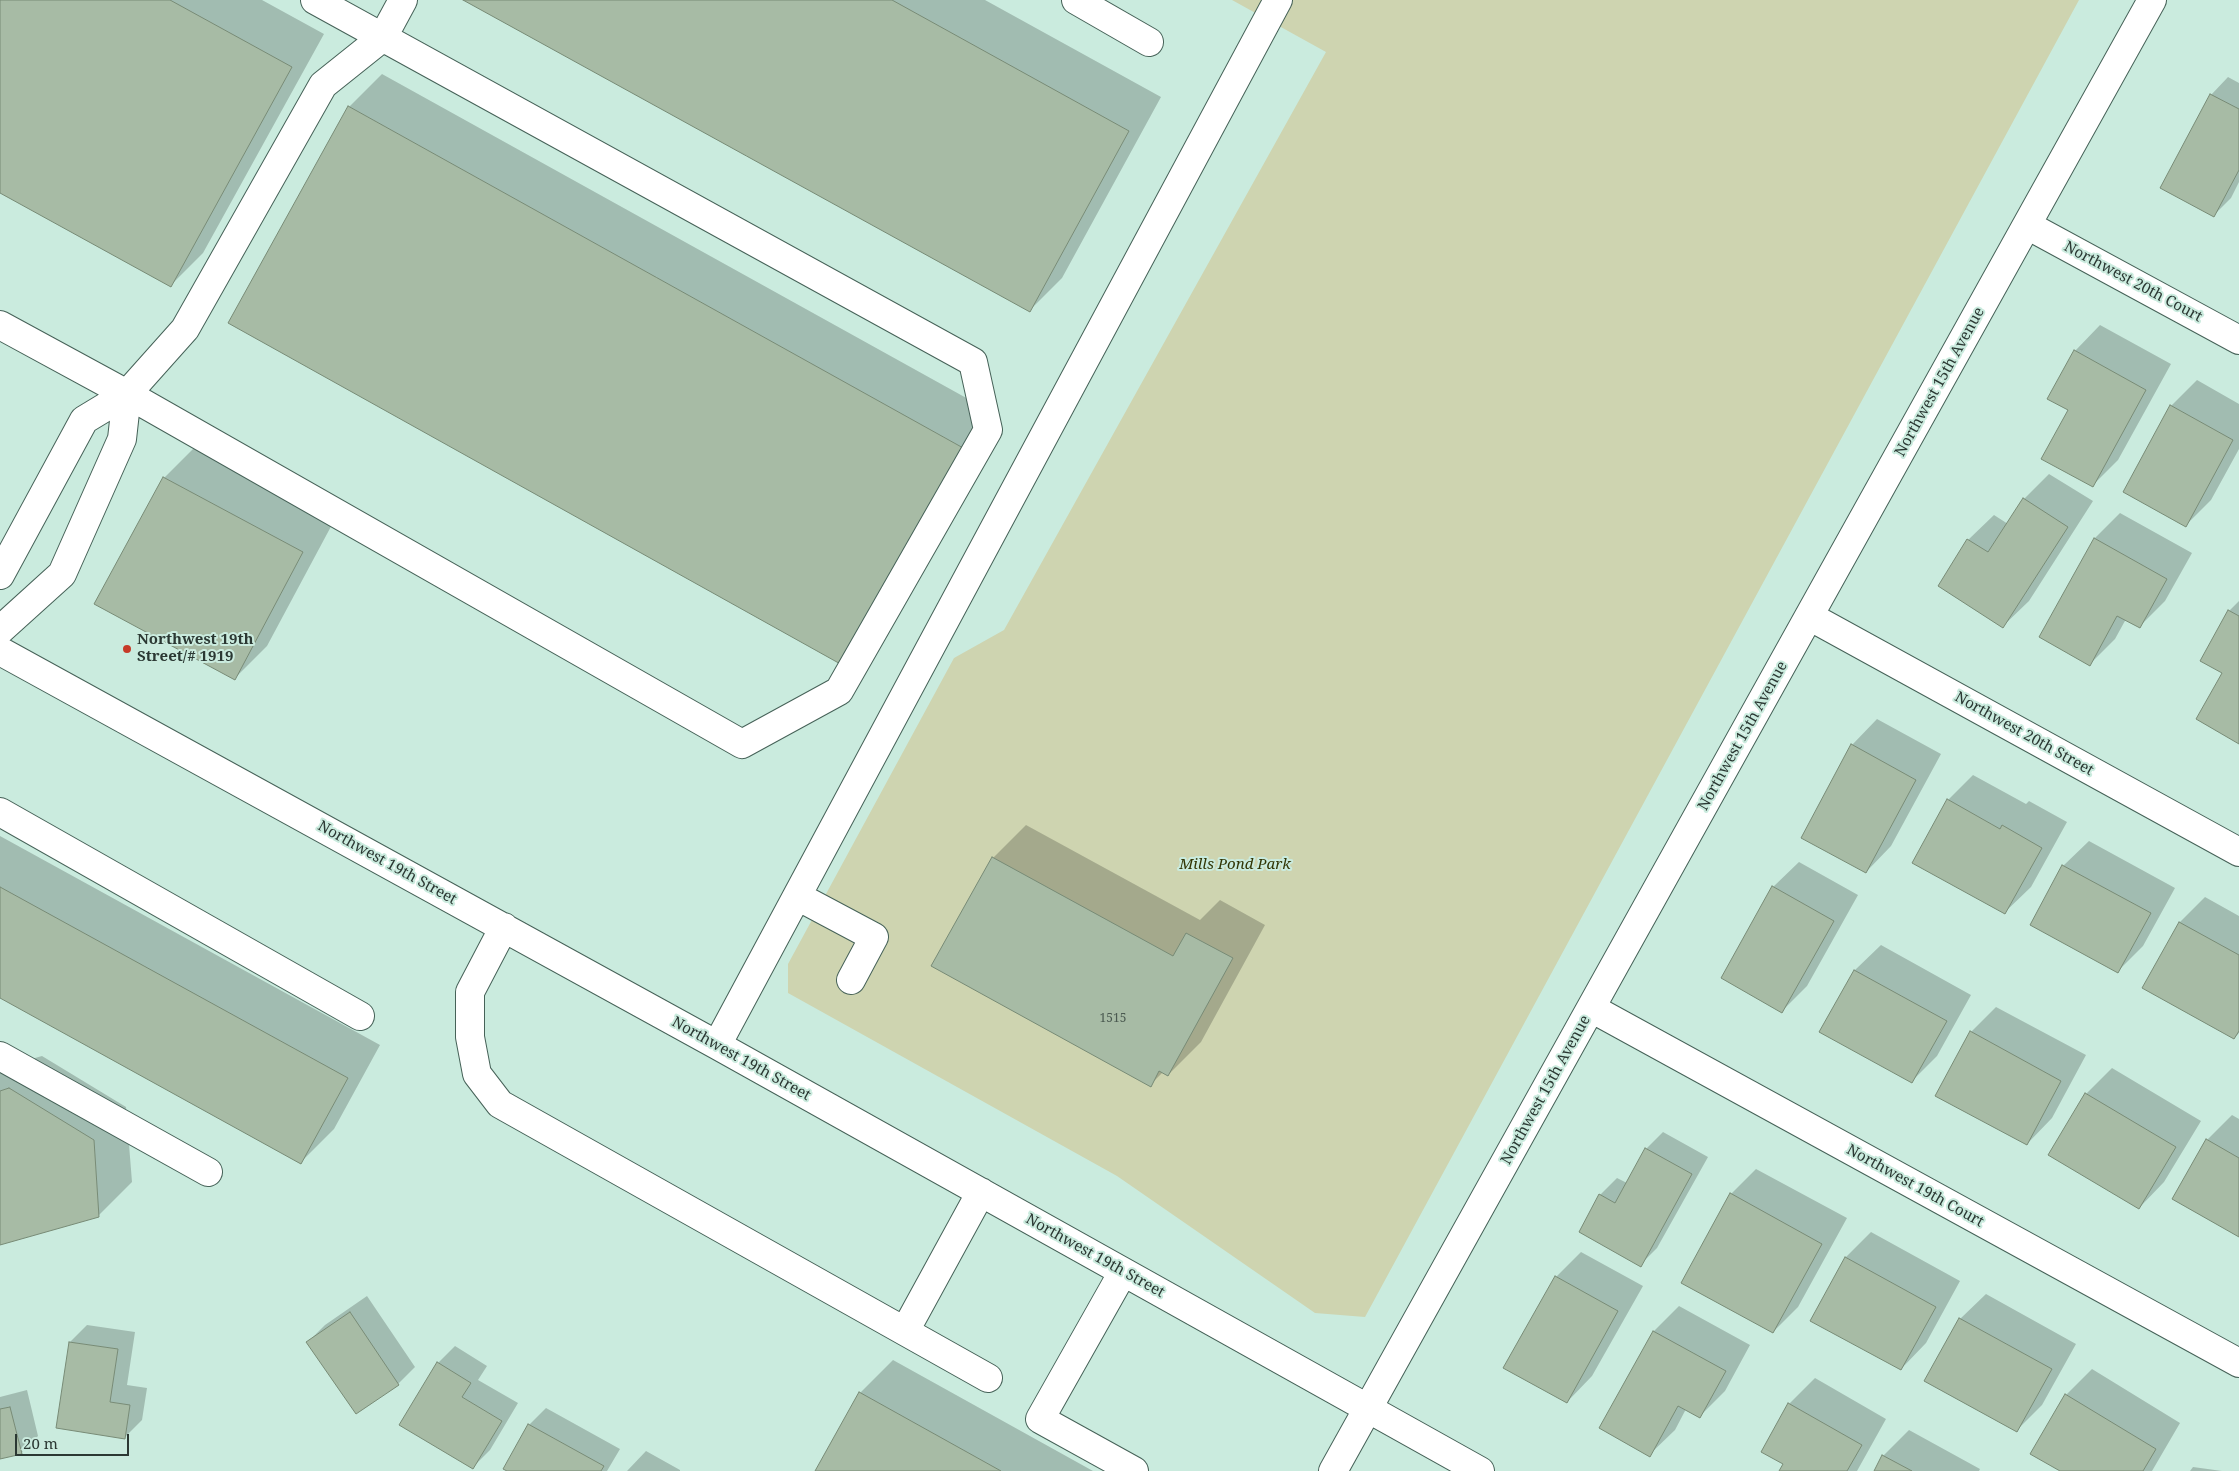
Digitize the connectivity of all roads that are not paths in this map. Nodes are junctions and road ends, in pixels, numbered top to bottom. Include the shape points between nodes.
1 (315, 0) edge
2 (403, 0) edge
3 (1076, 0) edge
4 (1278, 0) edge
5 (2152, 0) edge
6 (383, 37) junction
7 (1149, 42) dead end
8 (2027, 225) junction
9 (0, 325) edge
10 (2239, 340) edge
11 (127, 394) junction
12 (0, 575) edge
13 (1809, 616) junction
14 (0, 630) edge
15 (0, 651) edge
16 (0, 812) edge
17 (2239, 852) edge
18 (796, 896) junction
19 (504, 928) junction
20 (851, 980) dead end
21 (1591, 1008) junction
22 (360, 1016) dead end
23 (717, 1045) junction
24 (0, 1056) edge
25 (208, 1172) dead end
26 (981, 1192) junction
27 (1123, 1272) junction
28 (905, 1331) junction
29 (2239, 1363) edge
30 (988, 1378) dead end
31 (1368, 1409) junction
32 (1134, 1471) edge
33 (1332, 1471) edge
34 (1480, 1471) edge

1 - 6 street
2 - 6 street
3 - 7 street
4 - 18 street
5 - 8 street, Northwest 15th Avenue
6 - 11 street via 322,84 185,329
6 - 11 street via 974,362 988,430 839,691 742,744
8 - 10 street, Northwest 20th Court
8 - 13 street, Northwest 15th Avenue
9 - 11 street
11 - 12 street via 84,420
11 - 14 street via 122,439 62,574
13 - 17 street, Northwest 20th Street
13 - 21 street, Northwest 15th Avenue
15 - 19 street, Northwest 19th Street
16 - 22 street
18 - 20 street via 874,937
18 - 23 street
19 - 23 street, Northwest 19th Street
19 - 28 street via 470,992 470,1036 477,1074 500,1104
21 - 29 street, Northwest 19th Court
21 - 31 street, Northwest 15th Avenue
23 - 26 street, Northwest 19th Street
24 - 25 street
26 - 27 street, Northwest 19th Street
26 - 28 street
27 - 31 street, Northwest 19th Street
27 - 32 street via 1040,1419
28 - 30 street
31 - 33 street, Northwest 15th Avenue
31 - 34 street, Northwest 19th Street

